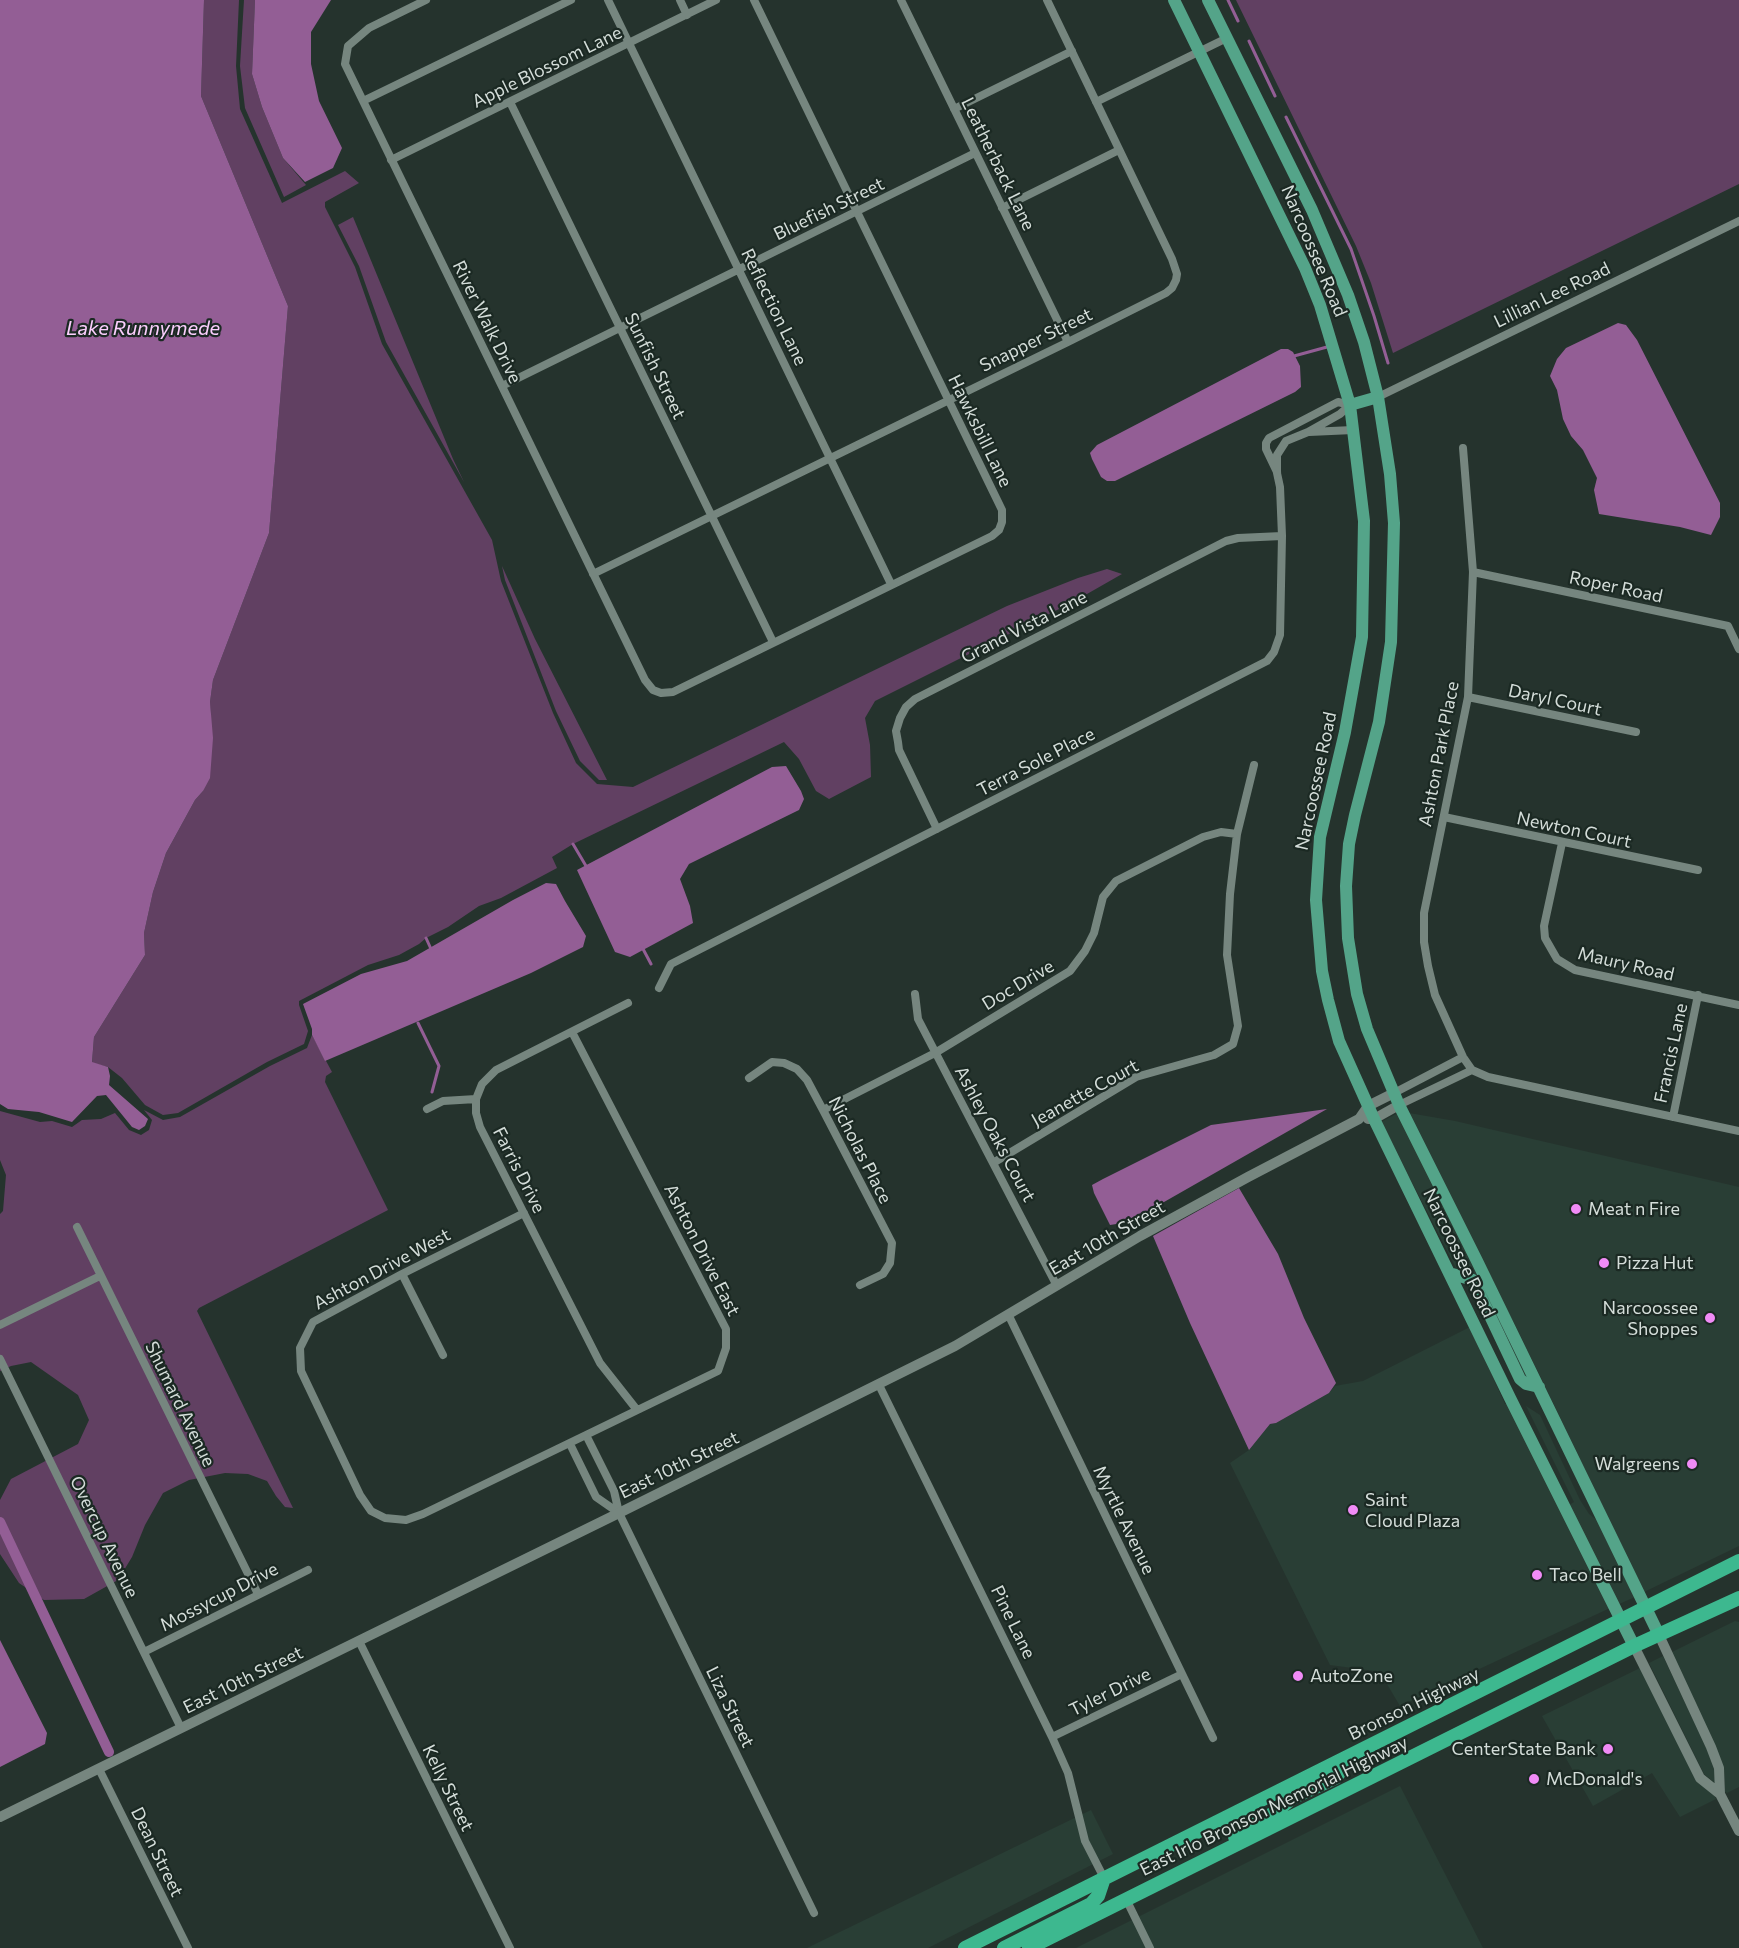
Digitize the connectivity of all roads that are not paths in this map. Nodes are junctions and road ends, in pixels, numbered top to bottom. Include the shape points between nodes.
1 (426, 0) edge
2 (571, 0) edge
3 (608, 0) edge
4 (680, 0) edge
5 (716, 0) edge
6 (754, 0) edge
7 (901, 0) edge
8 (1047, 0) edge
9 (1174, 0) edge
10 (1208, 0) edge
11 (687, 15) junction
12 (1227, 38) junction
13 (629, 43) junction
14 (1071, 51) junction
15 (1200, 52) junction
16 (363, 101) junction
17 (510, 102) junction
18 (1096, 102) junction
19 (954, 110) junction
20 (1119, 150) junction
21 (975, 153) junction
22 (392, 160) junction
23 (1002, 208) junction
24 (857, 212) junction
25 (1739, 221) edge
26 (739, 270) junction
27 (619, 328) junction
28 (1068, 342) junction
29 (501, 386) junction
30 (1378, 397) junction
31 (948, 400) junction
32 (1350, 405) junction
33 (1353, 430) junction
34 (1308, 432) junction
35 (1463, 448) dead end
36 (830, 458) junction
37 (1277, 472) junction
38 (711, 516) junction
39 (1282, 536) junction
40 (1473, 572) junction
41 (593, 574) junction
42 (891, 584) junction
43 (773, 642) junction
44 (1739, 649) edge
45 (653, 690) joint
46 (1468, 697) junction
47 (1636, 732) dead end
48 (1254, 765) dead end
49 (1444, 817) junction
50 (937, 829) junction
51 (1237, 834) junction
52 (1562, 843) junction
53 (1698, 870) dead end
54 (659, 988) dead end
55 (915, 994) dead end
56 (1698, 995) junction
57 (628, 1003) dead end
58 (1739, 1005) edge
59 (572, 1032) junction
60 (935, 1053) junction
61 (1463, 1057) junction
62 (1472, 1070) junction
63 (749, 1078) dead end
64 (1394, 1093) junction
65 (476, 1099) junction
66 (1368, 1106) junction
67 (1400, 1106) junction
68 (427, 1109) dead end
69 (824, 1110) junction
70 (1673, 1117) junction
71 (1359, 1119) junction
72 (1374, 1119) junction
73 (1739, 1131) edge
74 (993, 1163) junction
75 (524, 1212) junction
76 (77, 1227) dead end
77 (1449, 1273) junction
78 (402, 1274) junction
79 (100, 1276) junction
80 (860, 1285) dead end
81 (1057, 1286) junction
82 (1009, 1316) junction
83 (0, 1325) edge
84 (443, 1355) dead end
85 (0, 1359) edge
86 (879, 1385) junction
87 (1539, 1387) junction
88 (637, 1410) junction
89 (586, 1435) junction
90 (570, 1444) junction
91 (619, 1513) junction
92 (1739, 1561) edge
93 (308, 1570) dead end
94 (258, 1594) junction
95 (1739, 1598) edge
96 (1646, 1608) junction
97 (1621, 1620) junction
98 (1659, 1635) junction
99 (359, 1641) junction
100 (1634, 1646) junction
101 (144, 1652) junction
102 (1182, 1674) junction
103 (181, 1728) junction
104 (1052, 1737) junction
105 (1213, 1738) dead end
106 (1345, 1758) junction
107 (99, 1769) junction
108 (1720, 1794) junction
109 (0, 1817) edge
110 (1739, 1831) edge
111 (1213, 1856) junction
112 (1104, 1878) junction
113 (1126, 1899) junction
114 (1060, 1900) junction
115 (814, 1913) dead end
116 (188, 1948) edge
117 (510, 1948) edge
118 (965, 1948) edge
119 (985, 1948) edge
120 (1004, 1948) edge
121 (1029, 1948) edge
122 (1150, 1948) edge

1 - 16 street, River Walk Drive via 369,28 348,46 345,64
2 - 16 street
3 - 13 street, Reflection Lane
4 - 11 street
5 - 11 street, Apple Blossom Lane
6 - 24 street, Hawksbill Lane
7 - 19 street, Leatherback Lane
8 - 14 street, Snapper Street
9 - 15 main road, Narcoossee Road
10 - 12 main road, Narcoossee Road
11 - 13 street, Apple Blossom Lane
12 - 15 street
12 - 30 main road, Narcoossee Road via 1332,256 1364,342
13 - 17 street, Apple Blossom Lane
13 - 26 street, Reflection Lane
14 - 18 street, Snapper Street
14 - 19 street
15 - 18 street
15 - 32 main road, Narcoossee Road via 1305,268
16 - 22 street, River Walk Drive
17 - 22 street, Apple Blossom Lane
17 - 27 street, Sunfish Street
18 - 20 street, Snapper Street
19 - 21 street, Leatherback Lane
20 - 23 street
20 - 28 street, Snapper Street via 1172,259 1176,280 1166,293
21 - 23 street, Leatherback Lane
21 - 24 street, Bluefish Street
22 - 29 street, River Walk Drive
23 - 28 street, Leatherback Lane
24 - 26 street, Bluefish Street
24 - 31 street, Hawksbill Lane
25 - 30 street, Lillian Lee Road
26 - 27 street, Bluefish Street
26 - 36 street, Reflection Lane
27 - 29 street, Bluefish Street
27 - 38 street, Sunfish Street
28 - 31 street, Snapper Street
29 - 41 street, River Walk Drive
30 - 32 main road
30 - 64 main road, Narcoossee Road via 1394,523 1391,642 1379,722 1353,825 1346,886 1348,938 1357,994
31 - 36 street, Snapper Street
31 - 42 street, Hawksbill Lane via 1002,510 1002,522 992,536
32 - 33 main road, Narcoossee Road
32 - 34 street, Terra Sole Place
32 - 37 street, Terra Sole Place via 1338,402 1269,438 1266,449
33 - 34 street, Terra Sole Place
33 - 66 main road, Narcoossee Road via 1364,521 1362,638 1346,732 1320,837 1316,900 1328,1000 1339,1041
34 - 37 street, Terra Sole Place via 1281,447
35 - 40 street, Ashton Park Place
36 - 38 street, Snapper Street
36 - 42 street, Reflection Lane
37 - 39 street, Terra Sole Place
38 - 41 street, Snapper Street
38 - 43 street, Sunfish Street
39 - 50 street, Terra Sole Place via 1280,635 1267,661
39 - 50 street, Grand Vista Lane via 1226,541 915,699 900,718 896,731 899,750
40 - 44 street, Roper Road via 1728,626
40 - 46 street, Ashton Park Place
41 - 45 street, River Walk Drive
42 - 43 street, Hawksbill Lane
43 - 45 street, Hawksbill Lane via 673,692
46 - 47 street, Daryl Court
46 - 49 street, Ashton Park Place
48 - 51 street, Jeanette Court
49 - 52 street, Newton Court
49 - 61 street, Ashton Park Place via 1424,913 1424,942 1435,995
50 - 54 street, Terra Sole Place via 671,964
51 - 60 street, Doc Drive via 1221,832 1203,837 1116,881 1103,897 1094,933 1070,971
51 - 74 street, Jeanette Court via 1227,955 1239,1026 1233,1044 1214,1055 1136,1077
52 - 53 street, Newton Court
52 - 56 street, Maury Road via 1544,926 1545,938 1557,959 1575,970
55 - 60 street, Ashley Oaks Court via 918,1019
56 - 58 street, Maury Road
56 - 70 street, Francis Lane
57 - 59 street
59 - 65 street via 496,1070 482,1084
59 - 88 street, Ashton Drive East via 726,1329 726,1348 718,1371
60 - 69 street, Doc Drive
60 - 74 street, Ashley Oaks Court
61 - 62 street, Ashton Park Place
61 - 64 street
62 - 67 street
62 - 70 street via 1488,1077
63 - 69 street, Nicholas Place via 772,1062 784,1063 807,1080
64 - 66 street, East 10th Street
64 - 67 main road, Narcoossee Road
65 - 68 street via 442,1101
65 - 75 street, Farris Drive via 480,1127
66 - 71 street, East 10th Street
66 - 72 main road, Narcoossee Road
67 - 72 street, East 10th Street
67 - 87 main road, Narcoossee Road
69 - 80 street, Nicholas Place via 892,1243 890,1263 883,1274
70 - 73 street
71 - 72 street, East 10th Street
71 - 81 street, East 10th Street
72 - 77 main road, Narcoossee Road
74 - 81 street, Ashley Oaks Court
75 - 78 street, Ashton Drive West
75 - 88 street, Farris Drive via 600,1363
76 - 79 street, Shumard Avenue
77 - 87 main road via 1473,1281 1520,1379
77 - 97 main road, Narcoossee Road
78 - 84 street
78 - 90 street, Ashton Drive West via 313,1322 300,1348 301,1371 371,1511 385,1518 406,1520
79 - 83 street
79 - 94 street, Shumard Avenue
81 - 82 street, East 10th Street
82 - 86 street, East 10th Street
82 - 102 street, Myrtle Avenue
85 - 101 street, Overcup Avenue
86 - 91 street, East 10th Street
86 - 104 street, Pine Lane
87 - 96 main road, Narcoossee Road
88 - 89 street, Ashton Drive East
89 - 90 street, Ashton Drive East
89 - 91 street, Liza Street via 614,1491
90 - 91 street via 596,1497
91 - 99 street, East 10th Street
91 - 115 street, Liza Street
92 - 96 highway, Bronson Highway
93 - 94 street, Mossycup Drive
94 - 101 street, Mossycup Drive
95 - 98 highway
96 - 97 highway, Bronson Highway
96 - 98 main road, Narcoossee Road
97 - 100 main road, Narcoossee Road
97 - 106 highway, Bronson Highway
98 - 100 highway
98 - 108 street via 1711,1747 1719,1768
99 - 103 street, East 10th Street
99 - 117 street, Kelly Street
100 - 108 street via 1700,1778
100 - 111 highway, East Irlo Bronson Memorial Highway
101 - 103 street, Overcup Avenue
102 - 104 street, Tyler Drive
102 - 105 street, Myrtle Avenue
103 - 107 street, East 10th Street
104 - 112 street, Pine Lane via 1068,1773 1085,1841
106 - 111 highway via 1335,1779 1292,1798 1239,1833
106 - 112 highway, Bronson Highway
107 - 109 street, East 10th Street
107 - 116 street, Dean Street
108 - 110 street
111 - 113 highway, East Irlo Bronson Memorial Highway
112 - 114 highway
112 - 120 highway via 1091,1904
113 - 121 highway, East Irlo Bronson Memorial Highway
113 - 122 street
114 - 118 highway
114 - 119 highway via 1055,1913

